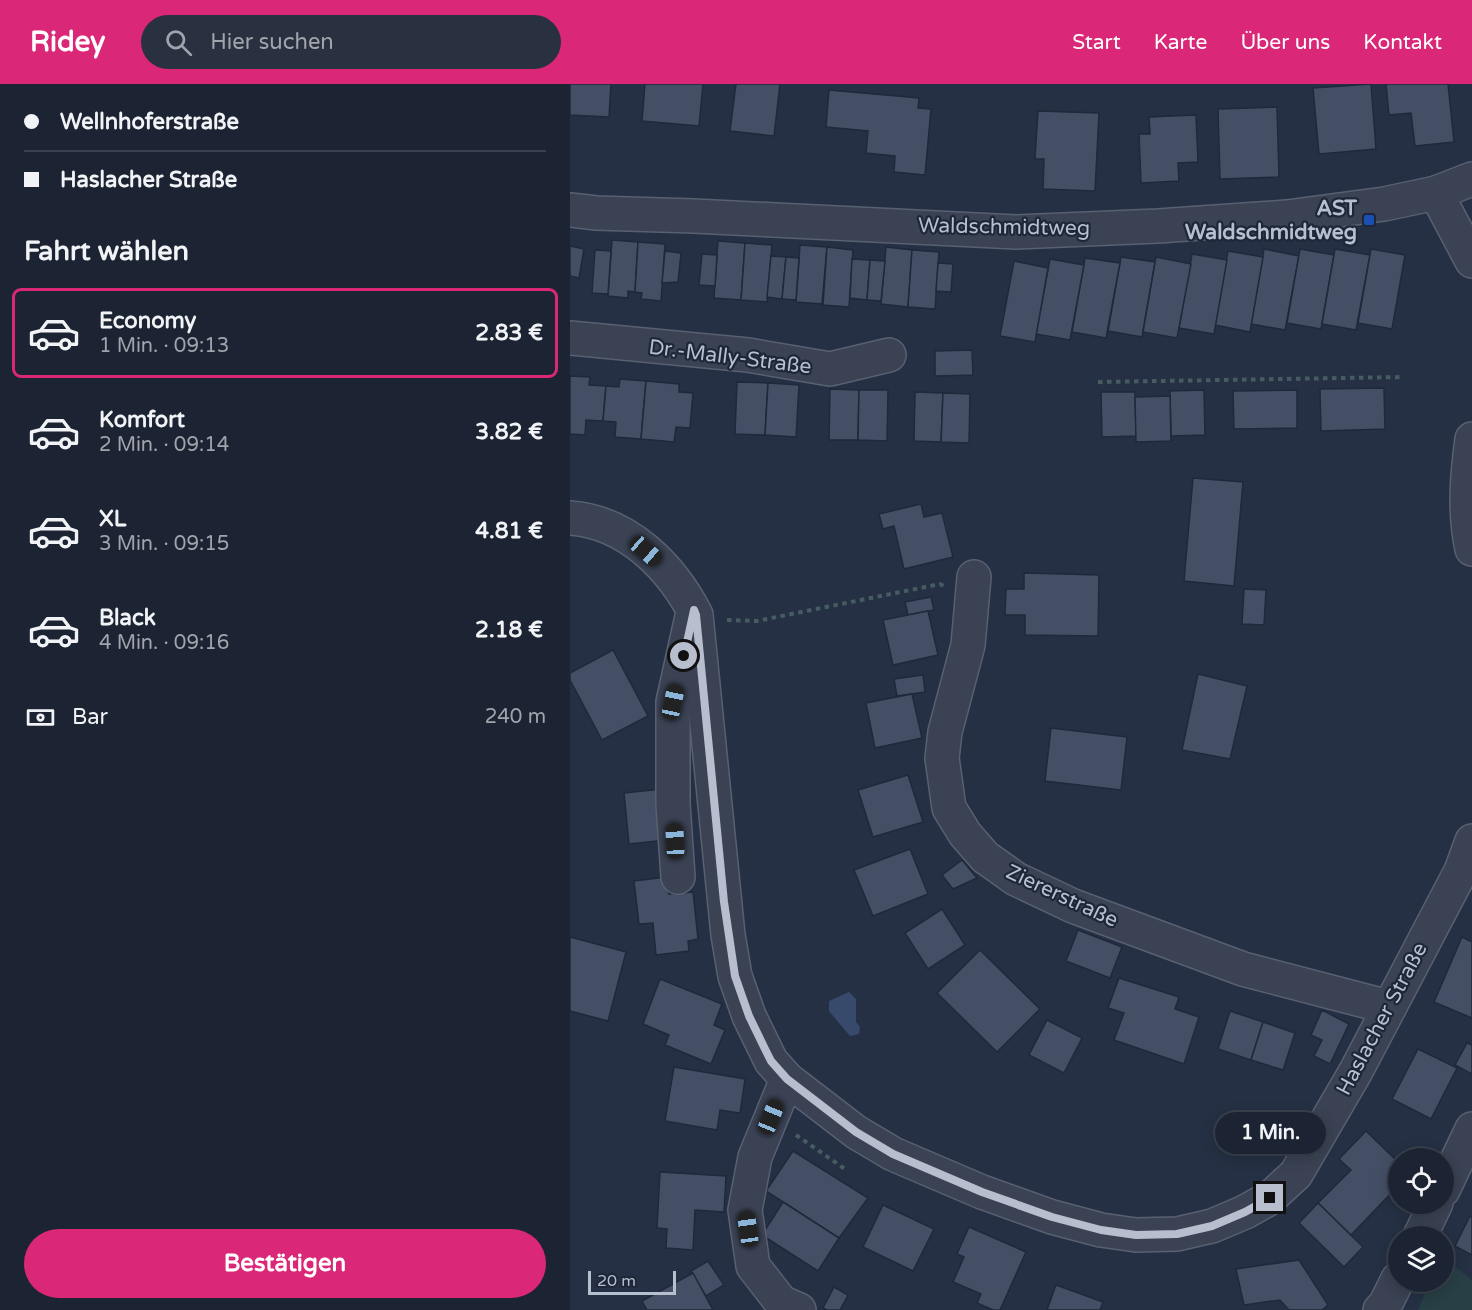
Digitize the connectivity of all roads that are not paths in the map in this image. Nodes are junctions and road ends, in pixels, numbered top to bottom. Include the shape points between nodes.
1 (1472, 179) edge
2 (1436, 193) junction
3 (570, 210) edge
4 (1472, 261) edge
5 (570, 338) edge
6 (889, 355) dead end
7 (1472, 439) edge
8 (1469, 477) edge
9 (570, 518) edge
10 (1472, 549) edge
11 (974, 578) dead end
12 (694, 610) junction
13 (1472, 841) edge
14 (678, 877) dead end
15 (1388, 1007) junction
16 (787, 1079) junction
17 (1472, 1129) edge
18 (1454, 1167) edge
19 (1391, 1292) edge
20 (799, 1310) edge
21 (1380, 1310) edge

1 - 2 street, Waldschmidtweg
2 - 3 street, Waldschmidtweg via 1287,217 1016,231
2 - 4 street
5 - 6 street, Dr.-Mally-Straße via 748,355 830,369
7 - 8 street
8 - 10 street via 1467,527
9 - 12 street, Haslacher Straße via 613,527 635,542 676,580
11 - 15 street, Ziererstraße via 968,645 942,758 949,808 985,857 1016,879 1073,906 1243,969
12 - 14 street via 673,702
12 - 16 street, Haslacher Straße via 735,976 771,1061
13 - 15 street, Haslacher Straße via 1461,871
15 - 16 street, Haslacher Straße via 1296,1174 1270,1198 1245,1212 1212,1226 1177,1234 1136,1235 1101,1230 982,1192 893,1154 856,1132
16 - 20 street via 755,1157 745,1210 753,1266 781,1302
17 - 18 street
19 - 21 street

